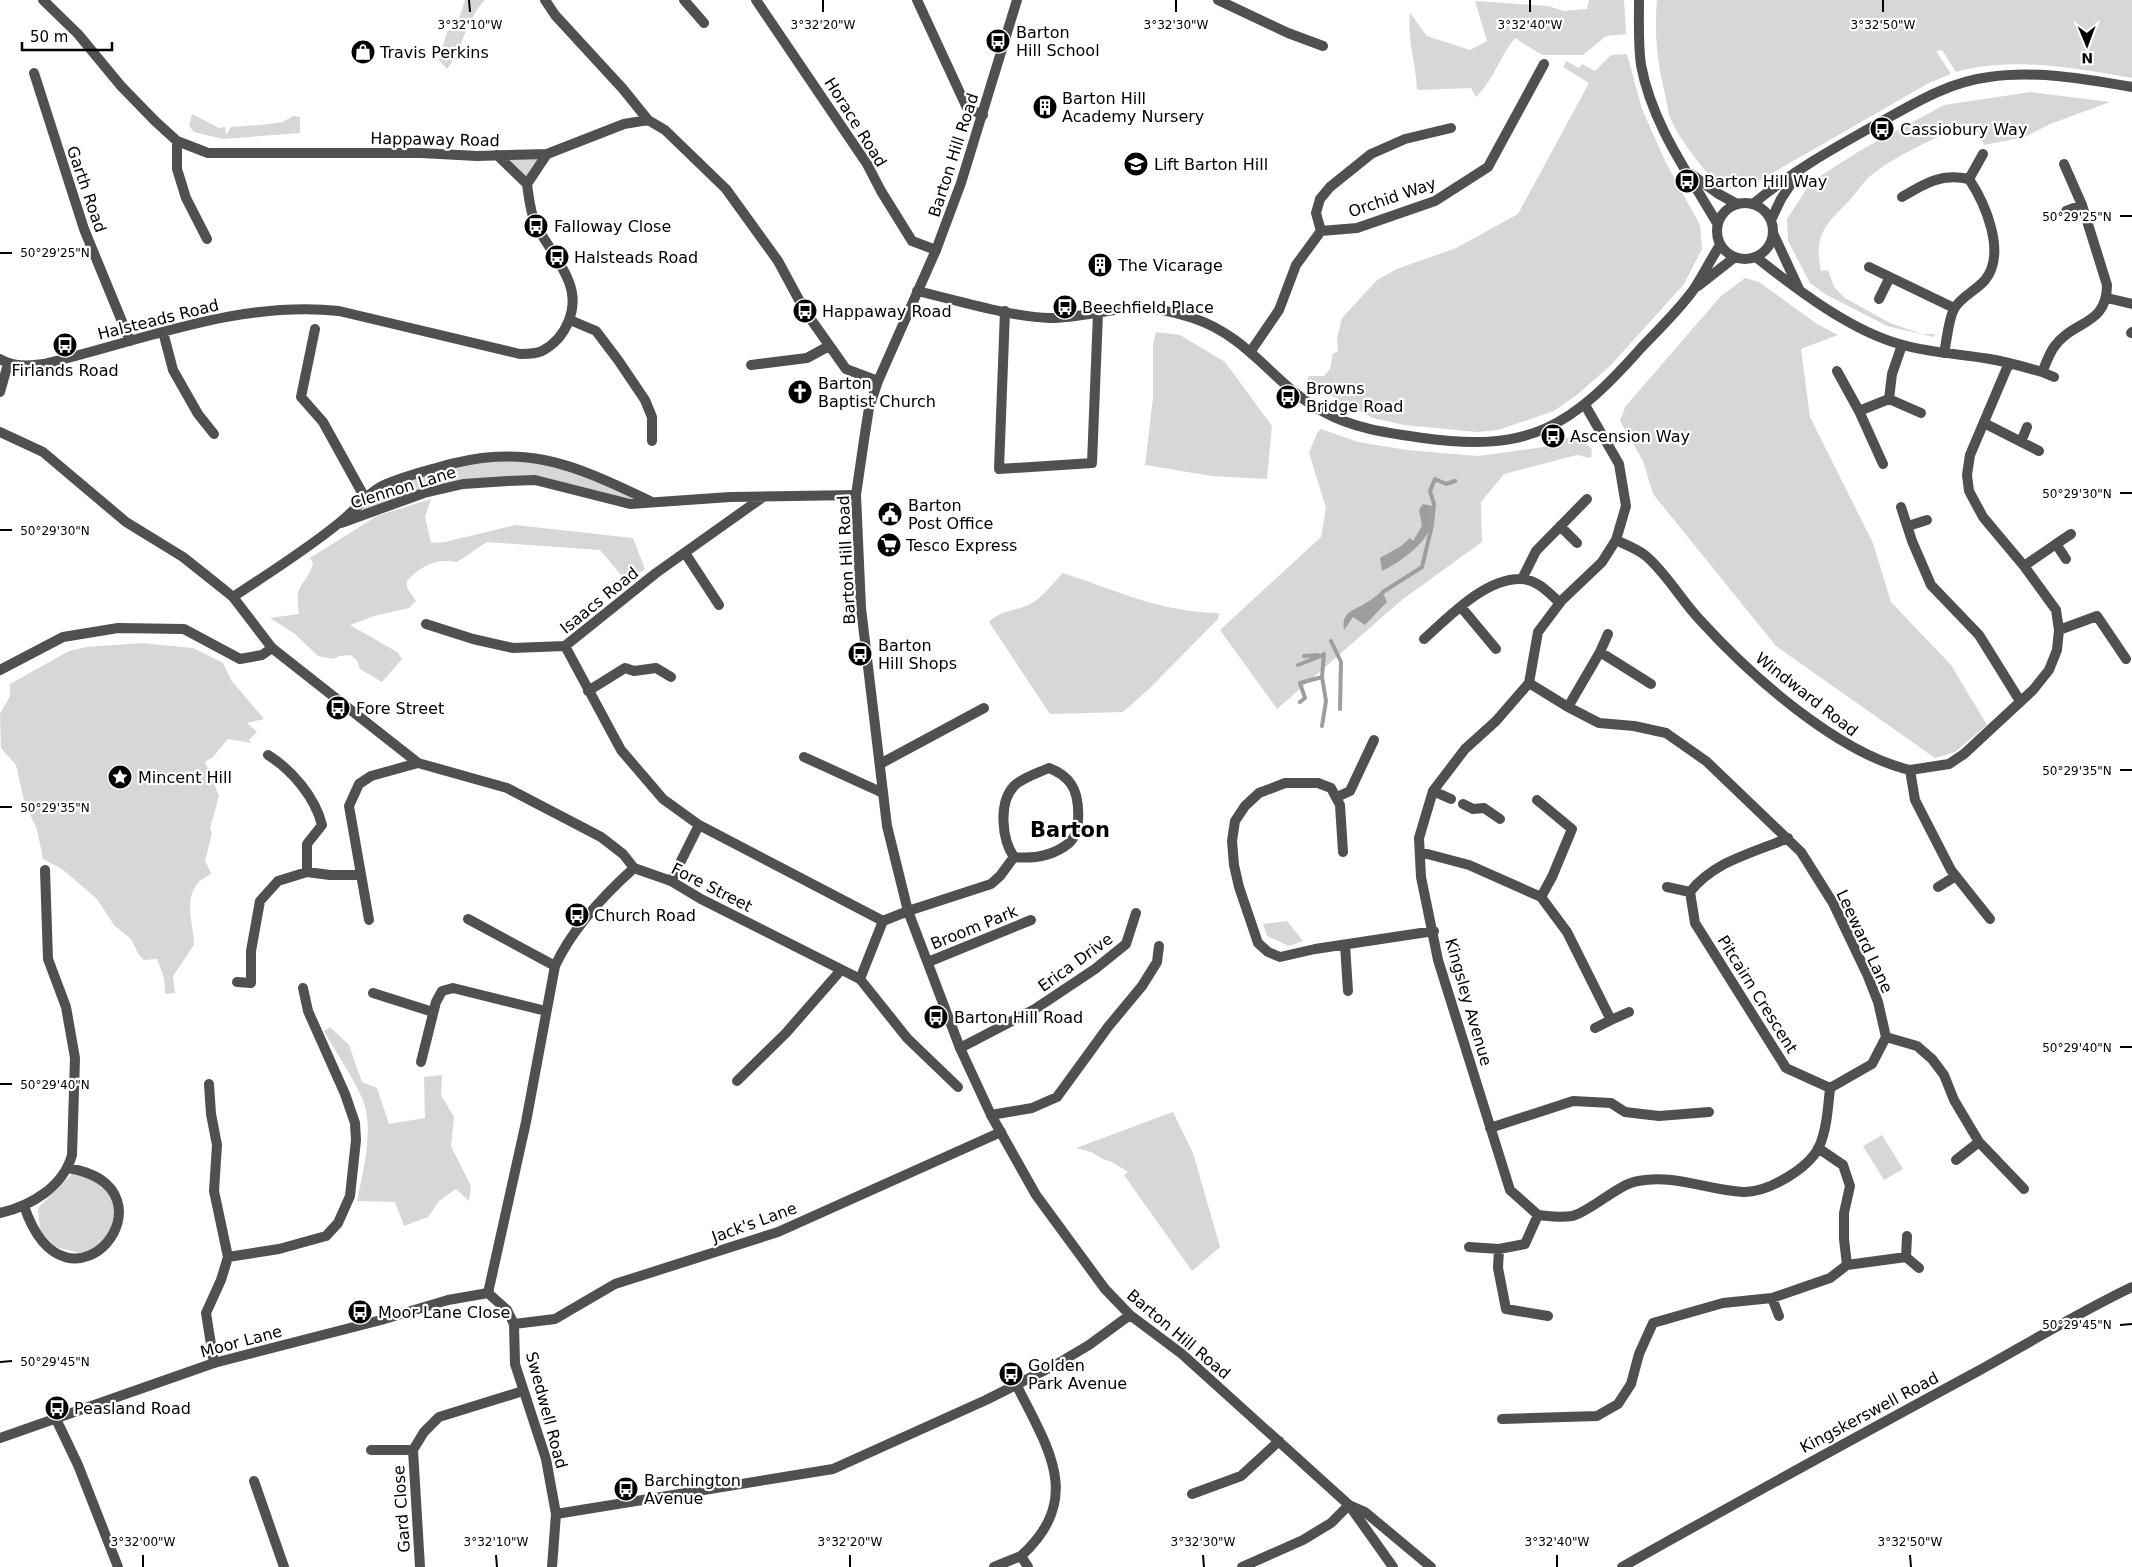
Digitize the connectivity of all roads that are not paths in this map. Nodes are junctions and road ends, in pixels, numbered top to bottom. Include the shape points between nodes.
1 (43, 0) edge
2 (545, 0) edge
3 (684, 0) edge
4 (756, 0) edge
5 (917, 0) edge
6 (1017, 0) edge
7 (1218, 0) edge
8 (1639, 0) edge
9 (704, 23) dead end
10 (1323, 46) dead end
11 (1544, 64) dead end
12 (34, 73) dead end
13 (2132, 87) edge
14 (984, 115) junction
15 (648, 120) junction
16 (1452, 128) dead end
17 (177, 141) junction
18 (547, 154) junction
19 (1983, 154) dead end
20 (497, 155) junction
21 (2064, 164) dead end
22 (1801, 169) junction
23 (1686, 170) junction
24 (1969, 179) junction
25 (527, 184) junction
26 (1902, 197) dead end
27 (1737, 204) junction
28 (1753, 204) junction
29 (2082, 205) junction
30 (2066, 211) dead end
31 (1771, 220) junction
32 (1717, 223) junction
33 (1322, 231) junction
34 (1773, 233) junction
35 (207, 239) dead end
36 (1720, 245) junction
37 (936, 250) junction
38 (1736, 257) junction
39 (1756, 257) junction
40 (1869, 267) dead end
41 (1890, 277) junction
42 (1693, 290) junction
43 (917, 291) junction
44 (1801, 292) junction
45 (2108, 298) junction
46 (1880, 299) dead end
47 (2132, 304) edge
48 (1954, 308) junction
49 (1005, 311) junction
50 (1098, 313) junction
51 (570, 320) junction
52 (315, 330) dead end
53 (163, 332) junction
54 (130, 341) junction
55 (1902, 345) junction
56 (830, 346) junction
57 (1251, 351) junction
58 (1944, 354) junction
59 (4, 362) edge
60 (2009, 363) junction
61 (751, 365) dead end
62 (1838, 371) dead end
63 (2042, 372) junction
64 (2054, 377) dead end
65 (878, 381) junction
66 (0, 392) edge
67 (1889, 399) junction
68 (1585, 405) junction
69 (1859, 411) junction
70 (1921, 413) dead end
71 (1984, 423) junction
72 (2027, 427) dead end
73 (0, 432) edge
74 (214, 434) dead end
75 (652, 441) dead end
76 (2021, 442) junction
77 (2039, 451) dead end
78 (1883, 464) dead end
79 (856, 495) junction
80 (763, 497) junction
81 (365, 498) junction
82 (1587, 499) dead end
83 (651, 502) junction
84 (1901, 507) dead end
85 (1927, 520) dead end
86 (341, 522) junction
87 (1560, 526) junction
88 (1908, 526) junction
89 (2071, 534) dead end
90 (1616, 540) junction
91 (1577, 543) dead end
92 (2056, 544) junction
93 (685, 553) junction
94 (2066, 559) dead end
95 (2024, 566) junction
96 (1522, 579) junction
97 (233, 597) junction
98 (1560, 602) junction
99 (719, 605) dead end
100 (1461, 607) junction
101 (426, 624) dead end
102 (2058, 630) junction
103 (1608, 634) dead end
104 (1424, 639) dead end
105 (565, 646) junction
106 (272, 648) junction
107 (1496, 649) dead end
108 (1600, 652) junction
109 (2126, 659) dead end
110 (0, 670) edge
111 (671, 677) dead end
112 (1530, 683) junction
113 (1651, 684) dead end
114 (588, 690) junction
115 (2020, 701) junction
116 (1568, 707) junction
117 (984, 708) dead end
118 (1374, 740) dead end
119 (268, 755) dead end
120 (804, 757) dead end
121 (418, 763) junction
122 (880, 764) junction
123 (1910, 770) junction
124 (1432, 791) junction
125 (883, 793) junction
126 (1337, 797) junction
127 (1451, 799) dead end
128 (1537, 800) dead end
129 (1463, 804) dead end
130 (1500, 819) dead end
131 (699, 825) junction
132 (1788, 838) junction
133 (1343, 852) dead end
134 (1420, 852) junction
135 (1014, 857) junction
136 (634, 868) junction
137 (45, 870) dead end
138 (307, 872) junction
139 (360, 875) junction
140 (1956, 876) junction
141 (671, 881) junction
142 (1667, 887) dead end
143 (1938, 887) dead end
144 (1690, 892) junction
145 (1541, 897) junction
146 (908, 911) junction
147 (1136, 913) dead end
148 (468, 919) dead end
149 (1990, 919) dead end
150 (369, 920) dead end
151 (1031, 920) dead end
152 (882, 921) junction
153 (1434, 931) junction
154 (1345, 945) junction
155 (1159, 946) dead end
156 (928, 962) junction
157 (555, 966) junction
158 (841, 970) junction
159 (860, 979) junction
160 (237, 982) dead end
161 (303, 988) dead end
162 (1348, 991) dead end
163 (373, 993) dead end
164 (546, 1011) junction
165 (433, 1012) junction
166 (1629, 1012) dead end
167 (1611, 1020) junction
168 (1595, 1028) dead end
169 (1886, 1037) junction
170 (960, 1048) junction
171 (422, 1062) dead end
172 (737, 1081) dead end
173 (210, 1084) dead end
174 (958, 1087) dead end
175 (1830, 1088) junction
176 (1709, 1112) dead end
177 (991, 1115) junction
178 (1490, 1128) junction
179 (1001, 1132) junction
180 (1979, 1142) junction
181 (1818, 1148) junction
182 (1956, 1160) dead end
183 (68, 1168) junction
184 (2024, 1189) dead end
185 (24, 1206) junction
186 (0, 1213) edge
187 (1538, 1215) junction
188 (1907, 1236) dead end
189 (1469, 1247) dead end
190 (1499, 1248) junction
191 (228, 1257) junction
192 (1906, 1257) junction
193 (1847, 1265) junction
194 (1919, 1268) dead end
195 (2132, 1287) edge
196 (491, 1294) junction
197 (1772, 1298) junction
198 (1130, 1315) junction
199 (1548, 1316) dead end
200 (1779, 1316) dead end
201 (514, 1324) junction
202 (214, 1363) junction
203 (1016, 1384) junction
204 (523, 1391) junction
205 (55, 1417) junction
206 (1502, 1419) dead end
207 (0, 1438) edge
208 (1279, 1441) junction
209 (371, 1450) dead end
210 (412, 1450) junction
211 (254, 1481) dead end
212 (1192, 1494) dead end
213 (1349, 1506) junction
214 (556, 1514) junction
215 (1021, 1556) junction
216 (118, 1567) edge
217 (284, 1567) edge
218 (420, 1567) edge
219 (552, 1567) edge
220 (994, 1567) edge
221 (1028, 1567) edge
222 (1242, 1567) edge
223 (1393, 1567) edge
224 (1431, 1567) edge
225 (1622, 1567) edge

1 - 17 street, Happaway Road
2 - 15 street
3 - 9 street
4 - 37 street, Horace Road via 867,164 912,242
5 - 14 street via 967,108
6 - 14 street, Barton Hill Road
7 - 10 street
8 - 23 street via 1641,65 1667,139
11 - 33 street, Orchid Way via 1488,167 1475,177 1435,201 1357,228
12 - 54 street, Garth Road via 84,229
13 - 22 street via 2030,75 1975,79 1922,99
14 - 37 street, Barton Hill Road
15 - 18 street, Happaway Road via 624,124
15 - 56 street via 665,130 726,189 778,261 805,310
16 - 33 street via 1405,139 1371,154 1320,199 1316,213
17 - 20 street, Happaway Road via 208,153
17 - 35 street via 177,170
18 - 20 street, Happaway Road
18 - 25 street
19 - 24 street
20 - 25 street
21 - 29 street
22 - 28 street via 1776,184
22 - 31 street
23 - 27 street
23 - 32 street
24 - 26 street via 1937,178
24 - 48 street via 1985,207 1994,243 1992,266 1986,279
25 - 51 street via 536,226 570,284
27 - 28 street
27 - 32 street via 1726,209
28 - 31 street via 1765,211
29 - 30 street
29 - 45 street via 2108,285
31 - 34 street
32 - 36 street
33 - 57 street via 1296,265 1279,310
34 - 39 street via 1768,247
34 - 44 street
36 - 38 street
36 - 42 street
37 - 43 street, Barton Hill Road
38 - 39 street
38 - 42 street
39 - 44 street
40 - 41 street
41 - 46 street
41 - 48 street
42 - 68 street via 1607,386
43 - 49 street
43 - 65 street, Barton Hill Road
44 - 55 street via 1853,323
45 - 47 street
45 - 63 street via 2098,315 2054,347
48 - 58 street
49 - 50 street via 1049,318
49 - 50 street via 999,469 1092,463
50 - 57 street via 1135,308 1190,317 1226,332
51 - 53 street, Halsteads Road via 548,347 540,352 520,354 317,308 261,310
51 - 75 street via 596,331 618,360 652,417
52 - 81 street via 301,397 323,422
53 - 54 street, Halsteads Road
53 - 74 street via 172,370
54 - 59 street, Halsteads Road via 44,364 30,366
55 - 58 street
55 - 67 street via 1892,374
56 - 61 street via 807,358
56 - 65 street via 846,369
57 - 68 street via 1311,404 1354,425 1390,433 1454,442 1492,443 1554,426
58 - 60 street
59 - 66 street, Halsteads Road
60 - 63 street
60 - 71 street
62 - 69 street
63 - 64 street
65 - 79 street, Barton Hill Road via 869,408
67 - 69 street
67 - 70 street
68 - 90 street via 1619,464 1626,506
69 - 78 street
71 - 76 street
71 - 95 street via 1970,455 1966,475 1969,491 1983,517
72 - 76 street
73 - 97 street, Fore Street via 43,452 126,522 183,557
76 - 77 street
79 - 80 street, Clennon Lane
79 - 122 street, Barton Hill Road via 861,608
80 - 83 street, Clennon Lane
80 - 93 street, Isaacs Road
81 - 83 street, Clennon Lane via 381,486 443,466 516,455 552,460 588,472
81 - 86 street, Clennon Lane
82 - 87 street
83 - 86 street, Clennon Lane via 623,503 536,480 508,481 463,484 424,493
84 - 88 street
85 - 88 street
86 - 97 street, Clennon Lane
87 - 91 street
87 - 96 street via 1536,551
88 - 115 street via 1931,586 1979,635
89 - 92 street
90 - 98 street via 1602,562
90 - 123 street, Windward Road via 1646,556 1699,620 1748,669 1779,694 1849,747 1892,766
92 - 94 street
92 - 95 street
93 - 99 street
93 - 105 street, Isaacs Road
95 - 102 street via 2056,610
96 - 98 street via 1544,587
96 - 100 street via 1489,588
97 - 106 street, Fore Street
98 - 112 street via 1538,632
100 - 104 street
100 - 107 street
101 - 105 street via 513,648
102 - 109 street via 2097,616
102 - 115 street via 2057,650 2049,670
103 - 108 street
105 - 114 street, Isaacs Road
106 - 110 street via 262,655 240,658 184,629 118,628 64,637
106 - 121 street, Fore Street
108 - 113 street
108 - 116 street
111 - 114 street via 656,668 634,671 624,668
112 - 116 street, Leeward Lane
112 - 124 street, Kingsley Avenue via 1465,749
114 - 131 street, Isaacs Road via 621,750 663,799
115 - 123 street via 1949,764
116 - 132 street, Leeward Lane via 1599,723 1666,733 1706,761
117 - 122 street
118 - 126 street via 1350,791
119 - 138 street via 300,784 319,812 322,825 307,844
120 - 125 street
121 - 136 street, Fore Street via 507,788 601,837 623,854
121 - 139 street via 371,776 359,784 353,794 349,806
122 - 125 street, Barton Hill Road
123 - 140 street via 1914,800
124 - 127 street
124 - 134 street, Kingsley Avenue via 1419,838
125 - 146 street, Barton Hill Road via 887,826
126 - 133 street
126 - 154 street via 1331,788 1300,782 1285,783 1259,793 1235,821 1232,841 1239,887 1258,942 1268,952 1280,957
128 - 145 street via 1572,829
129 - 130 street via 1473,809 1484,808
131 - 141 street
131 - 152 street, Isaacs Road
132 - 144 street via 1713,869
132 - 169 street, Leeward Lane via 1801,852 1833,903 1868,974
134 - 145 street via 1469,865
134 - 153 street, Kingsley Avenue via 1421,877
135 - 135 street via 1008,848 1005,802 1014,786 1049,768 1058,772 1072,784 1079,814 1077,830 1070,842 1054,851 1033,858
135 - 146 street via 990,884
136 - 141 street, Fore Street
136 - 157 street via 599,903 564,948
137 - 183 street via 48,959 66,1007 75,1058 72,1155
138 - 139 street
138 - 160 street via 278,881 260,901 251,950 251,983
139 - 150 street
140 - 143 street
140 - 149 street
141 - 158 street, Fore Street
142 - 144 street
144 - 175 street, Pitcairn Crescent via 1695,923 1786,1068
145 - 167 street via 1567,932
146 - 152 street
146 - 156 street, Barton Hill Road
147 - 170 street, Erica Drive via 1126,944 1095,969 1035,1009
148 - 157 street
151 - 156 street, Broom Park
152 - 159 street
153 - 154 street
153 - 178 street, Kingsley Avenue via 1438,960
154 - 162 street
155 - 177 street via 1157,962 1142,986 1108,1026 1057,1097 1038,1106
156 - 170 street, Barton Hill Road
157 - 164 street
158 - 159 street, Fore Street
158 - 172 street via 786,1033
159 - 174 street, Fore Street via 908,1038
161 - 191 street via 308,1011 355,1123 350,1196 338,1223 326,1236 288,1247
163 - 165 street
164 - 165 street via 453,988 442,992
164 - 196 street
165 - 171 street
166 - 167 street
167 - 168 street
169 - 175 street via 1872,1064
169 - 180 street via 1917,1046 1932,1059 1944,1075 1954,1100
170 - 177 street, Barton Hill Road
173 - 191 street via 217,1145 214,1191
175 - 181 street via 1825,1128
176 - 178 street via 1659,1116 1625,1112 1611,1102 1573,1101
177 - 179 street, Barton Hill Road
178 - 187 street via 1510,1190
179 - 198 street, Barton Hill Road via 1036,1195 1104,1289
179 - 201 street, Jack's Lane via 778,1232 615,1284 555,1319
180 - 182 street
180 - 184 street
181 - 187 street via 1800,1168 1756,1192 1663,1178 1636,1181 1572,1216
181 - 193 street via 1843,1165 1850,1186 1844,1213
183 - 185 street via 50,1189
183 - 185 street via 88,1172 105,1181 115,1194 118,1229 109,1244 91,1256 77,1259 48,1249 37,1237
185 - 186 street
187 - 190 street via 1524,1244
188 - 192 street
189 - 190 street
190 - 199 street via 1498,1268 1506,1309
191 - 202 street via 206,1313
192 - 193 street
192 - 194 street
193 - 197 street via 1830,1278
195 - 225 street, Kingskerswell Road via 2097,1303
196 - 201 street via 507,1310
196 - 202 street, Moor Lane via 448,1300
197 - 200 street
197 - 206 street via 1723,1303 1653,1323 1639,1354 1632,1384 1618,1404 1597,1416
198 - 203 street via 1089,1345
198 - 208 street, Barton Hill Road via 1182,1354
201 - 204 street, Swedwell Road via 515,1364
202 - 205 street, Moor Lane
203 - 214 street via 832,1469
203 - 215 street via 1053,1462 1056,1484 1051,1517 1034,1544
204 - 210 street, Gard Close via 440,1417
204 - 214 street, Swedwell Road via 546,1459
205 - 207 street, Moor Lane
205 - 216 street via 78,1465
208 - 212 street via 1241,1476
208 - 213 street, Barton Hill Road
209 - 210 street, Gard Close
210 - 218 street, Gard Close
211 - 217 street
213 - 222 street via 1331,1523 1303,1540
213 - 223 street, Barton Hill Road
213 - 224 street via 1365,1512
214 - 219 street, Swedwell Road
215 - 220 street
215 - 221 street

